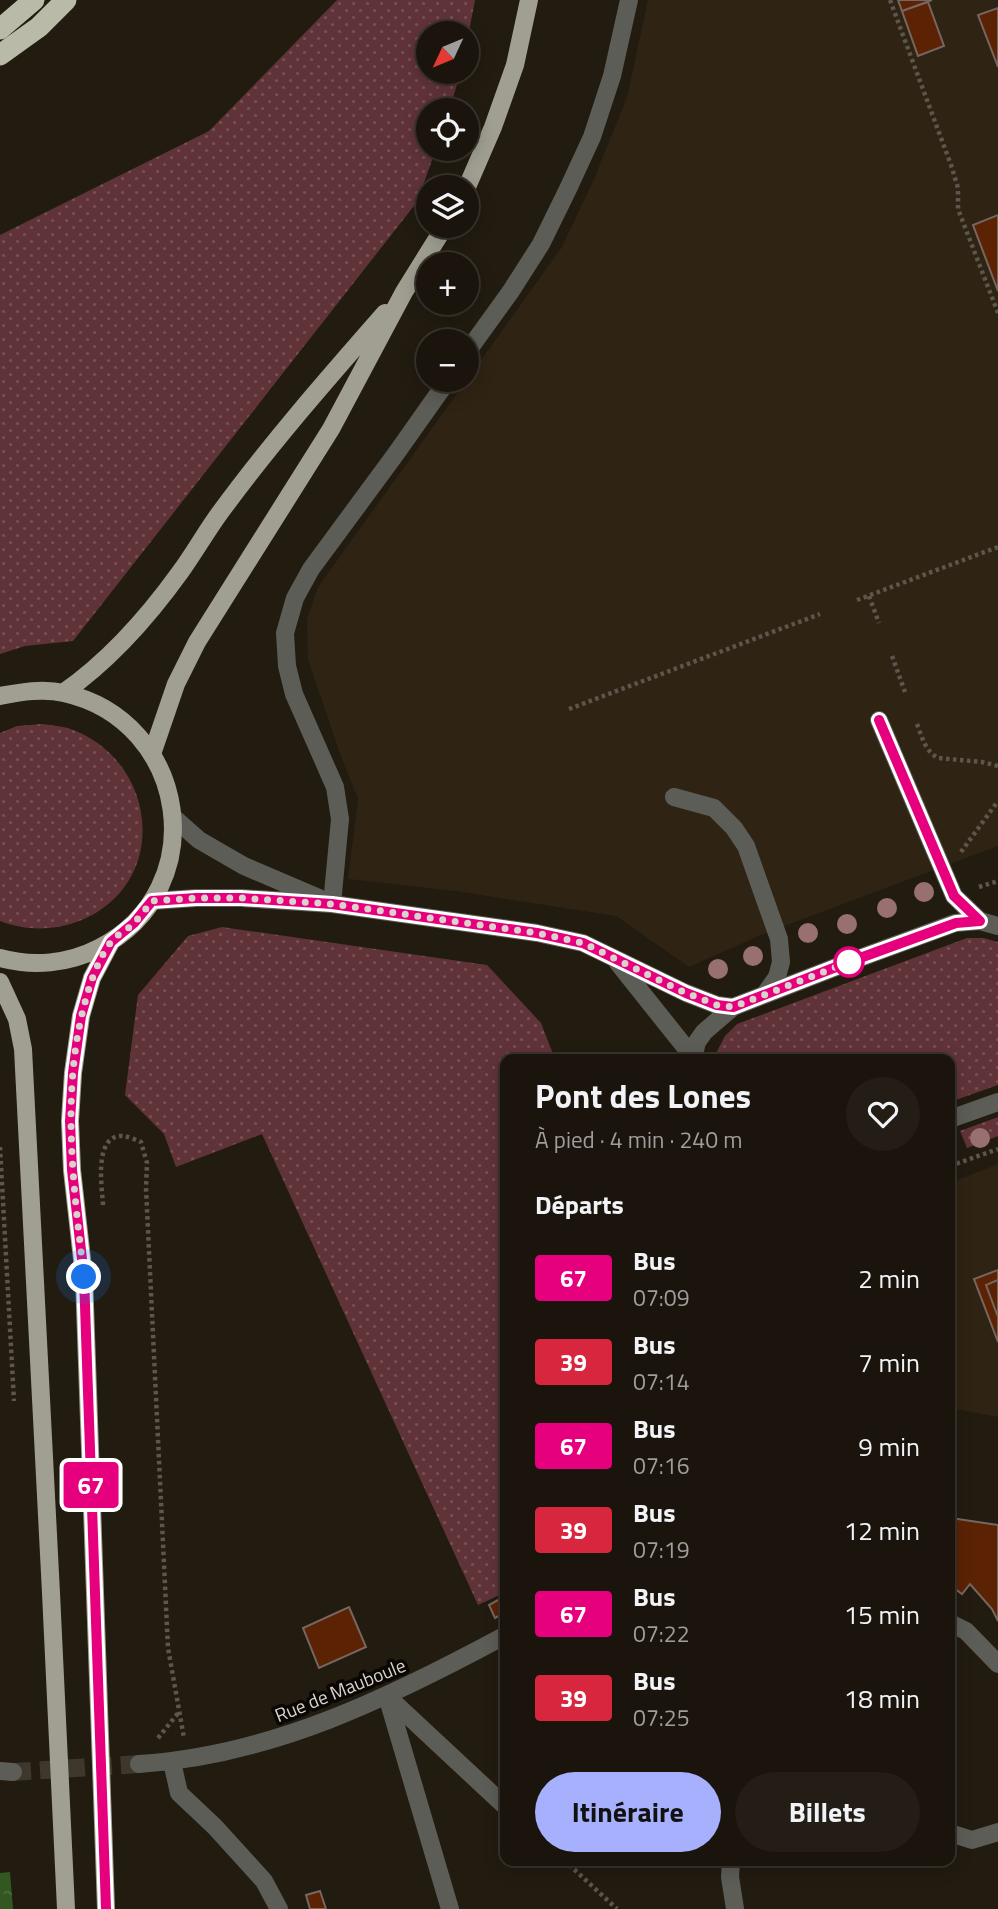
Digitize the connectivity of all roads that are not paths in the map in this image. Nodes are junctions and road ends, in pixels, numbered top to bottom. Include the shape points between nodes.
1 (34, 0) edge
2 (66, 0) edge
3 (529, 0) edge
4 (629, 0) edge
5 (0, 29) edge
6 (0, 55) edge
7 (472, 175) edge
8 (438, 238) edge
9 (404, 292) junction
10 (479, 335) edge
11 (439, 392) edge
12 (63, 693) junction
13 (0, 696) edge
14 (879, 720) dead end
15 (152, 754) junction
16 (674, 797) dead end
17 (173, 817) junction
18 (152, 901) junction
19 (332, 904) junction
20 (980, 921) junction
21 (998, 926) edge
22 (111, 942) junction
23 (0, 958) edge
24 (613, 958) junction
25 (0, 982) edge
26 (765, 994) junction
27 (733, 1007) junction
28 (690, 1054) edge
29 (694, 1054) edge
30 (998, 1102) edge
31 (955, 1117) edge
32 (955, 1626) edge
33 (500, 1638) edge
34 (998, 1664) edge
35 (387, 1696) junction
36 (180, 1760) junction
37 (139, 1764) tunnel mouth
38 (500, 1801) edge
39 (998, 1832) edge
40 (955, 1835) edge
41 (731, 1866) edge
42 (66, 1909) edge
43 (106, 1909) edge
44 (279, 1909) edge
45 (450, 1909) edge
46 (736, 1909) edge

1 - 5 highway
2 - 6 highway
3 - 7 main road via 515,65
4 - 10 street via 592,137 541,244
8 - 9 main road
9 - 12 main road via 303,406 135,628 88,676
9 - 15 main road via 331,429 197,642 176,684
11 - 19 street via 311,569 295,598 285,633 293,694 335,787 340,819
12 - 13 main road via 29,690
12 - 15 main road via 98,705 128,726
14 - 20 street via 954,896
15 - 17 main road via 170,795
16 - 26 street via 714,808 746,846 779,939 781,962
17 - 18 main road via 165,874
17 - 19 street via 199,840 244,866
18 - 19 street via 241,898
18 - 22 main road
19 - 24 street via 537,933 583,943
20 - 21 street
20 - 26 street via 956,923
22 - 23 main road via 58,962 30,964
22 - 43 main road via 92,978 81,1016 70,1121 84,1277
24 - 27 street via 686,993
24 - 28 street
25 - 42 main road via 17,1019 23,1049
26 - 27 street
27 - 29 street via 704,1032
30 - 31 street
32 - 34 street
33 - 35 street, Rue de Mauboule
35 - 36 street, Rue de Mauboule via 272,1739
35 - 38 street
35 - 45 street
36 - 37 street, Rue de Mauboule
36 - 44 street via 180,1793 264,1881
39 - 40 street via 972,1840
41 - 46 street

